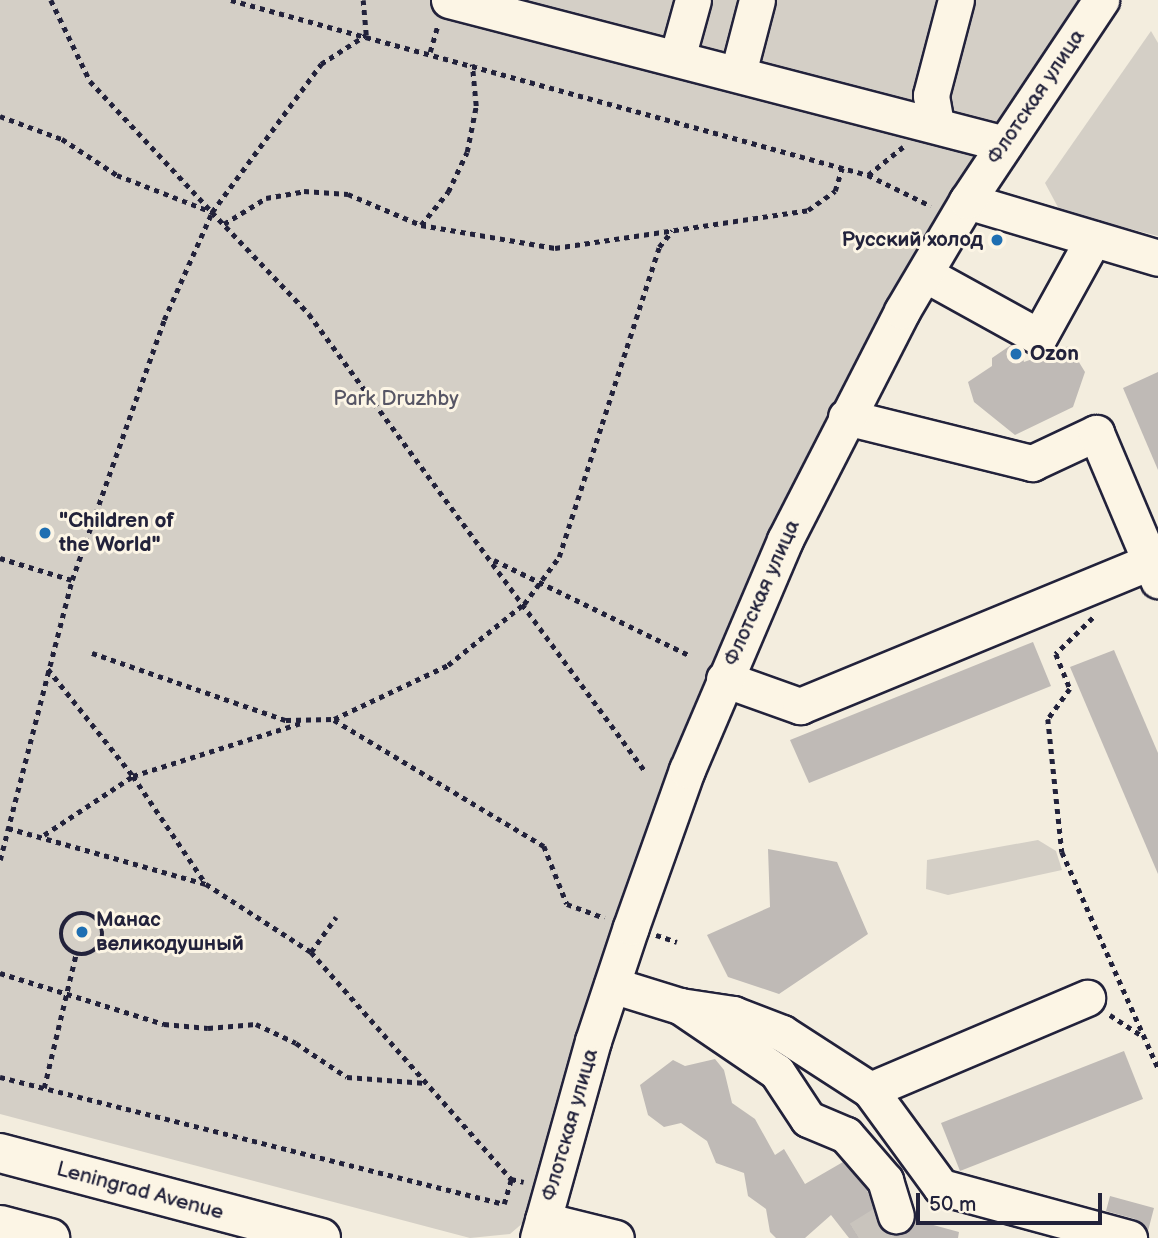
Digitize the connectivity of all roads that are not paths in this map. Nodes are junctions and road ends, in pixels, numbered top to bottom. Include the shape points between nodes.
1 (449, 0) edge
2 (693, 0) edge
3 (757, 0) edge
4 (956, 0) edge
5 (1101, 0) edge
6 (677, 58) junction
7 (738, 74) junction
8 (923, 133) junction
9 (1005, 145) junction
10 (954, 206) junction
11 (1093, 239) junction
12 (1158, 258) edge
13 (925, 274) junction
14 (846, 417) junction
15 (1154, 571) edge
16 (724, 678) junction
17 (612, 985) junction
18 (1087, 998) road end
19 (680, 1006) junction
20 (870, 1090) junction
21 (0, 1153) edge
22 (896, 1215) dead end
23 (0, 1225) edge
24 (541, 1229) edge
25 (50, 1238) edge
26 (321, 1238) edge
27 (616, 1238) edge
28 (1129, 1238) edge

1 - 6 street
2 - 6 street
3 - 7 street
4 - 8 street
5 - 9 street, Флотская улица
6 - 7 street
7 - 8 street
8 - 9 street
9 - 10 street, Флотская улица
10 - 11 street
10 - 13 street, Флотская улица
11 - 12 street
11 - 13 street via 1039,337
13 - 14 street, Флотская улица
14 - 15 street via 1032,463 1096,433
14 - 16 street, Флотская улица
15 - 16 street via 800,706
16 - 17 street, Флотская улица
17 - 19 street
17 - 24 street, Флотская улица
18 - 20 street
19 - 20 street via 733,1014 782,1033
19 - 22 street via 777,1072 808,1119 846,1135 885,1180
20 - 28 street via 941,1187
21 - 26 main road, Leningrad Avenue
23 - 25 main road
24 - 27 street

